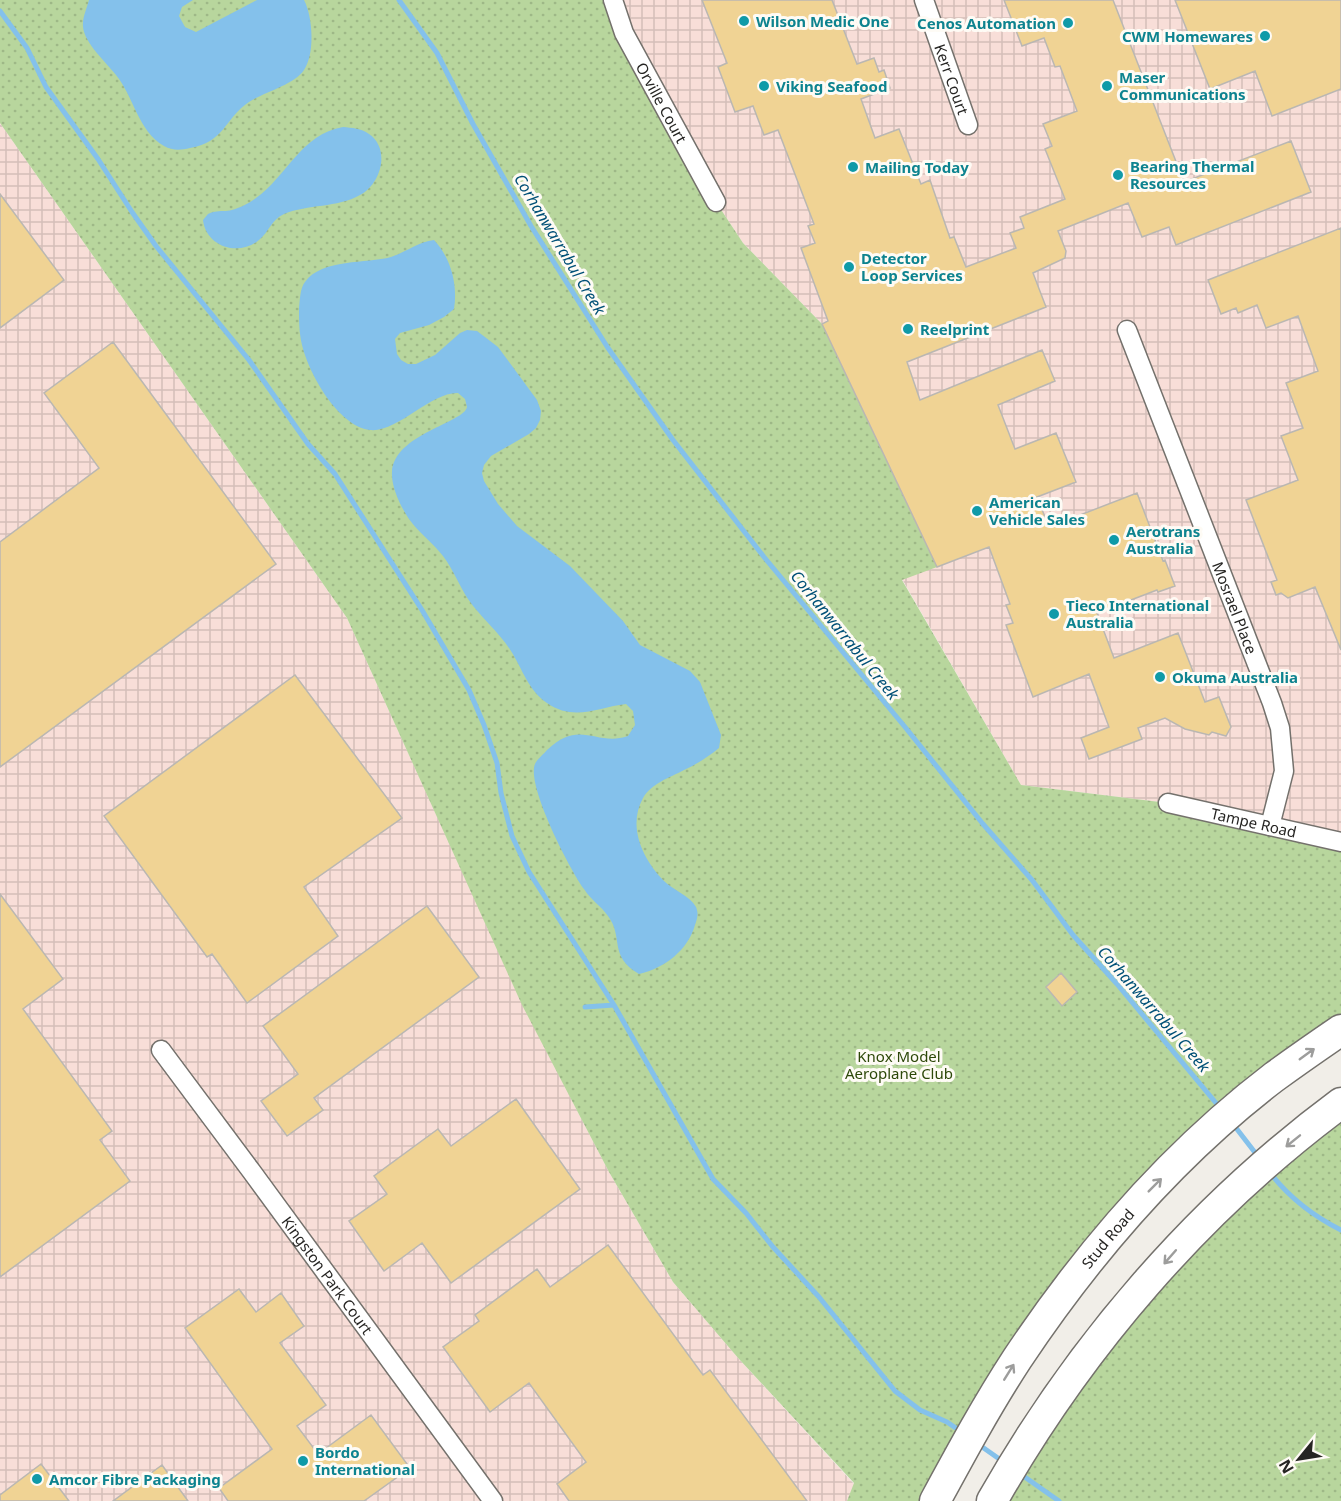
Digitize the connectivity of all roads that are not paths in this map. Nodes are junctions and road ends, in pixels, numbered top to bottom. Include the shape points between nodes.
1 (613, 0) edge
2 (924, 0) edge
3 (968, 125) dead end
4 (716, 202) dead end
5 (1127, 330) dead end
6 (1168, 803) dead end
7 (1270, 825) junction
8 (1341, 842) edge
9 (1341, 1030) edge
10 (161, 1050) dead end
11 (1336, 1107) edge
12 (997, 1493) edge
13 (493, 1501) edge
14 (935, 1501) edge

1 - 4 street, Orville Court via 629,43
2 - 3 street, Kerr Court
5 - 7 street, Mosrael Place via 1280,728 1284,771
6 - 7 street, Tampe Road
7 - 8 street, Tampe Road
14 -> 9 highway, Stud Road via 978,1421 1024,1349 1107,1239 1216,1126 1273,1078
10 - 13 street, Kingston Park Court
11 -> 12 highway via 1256,1172 1178,1248 1078,1367

